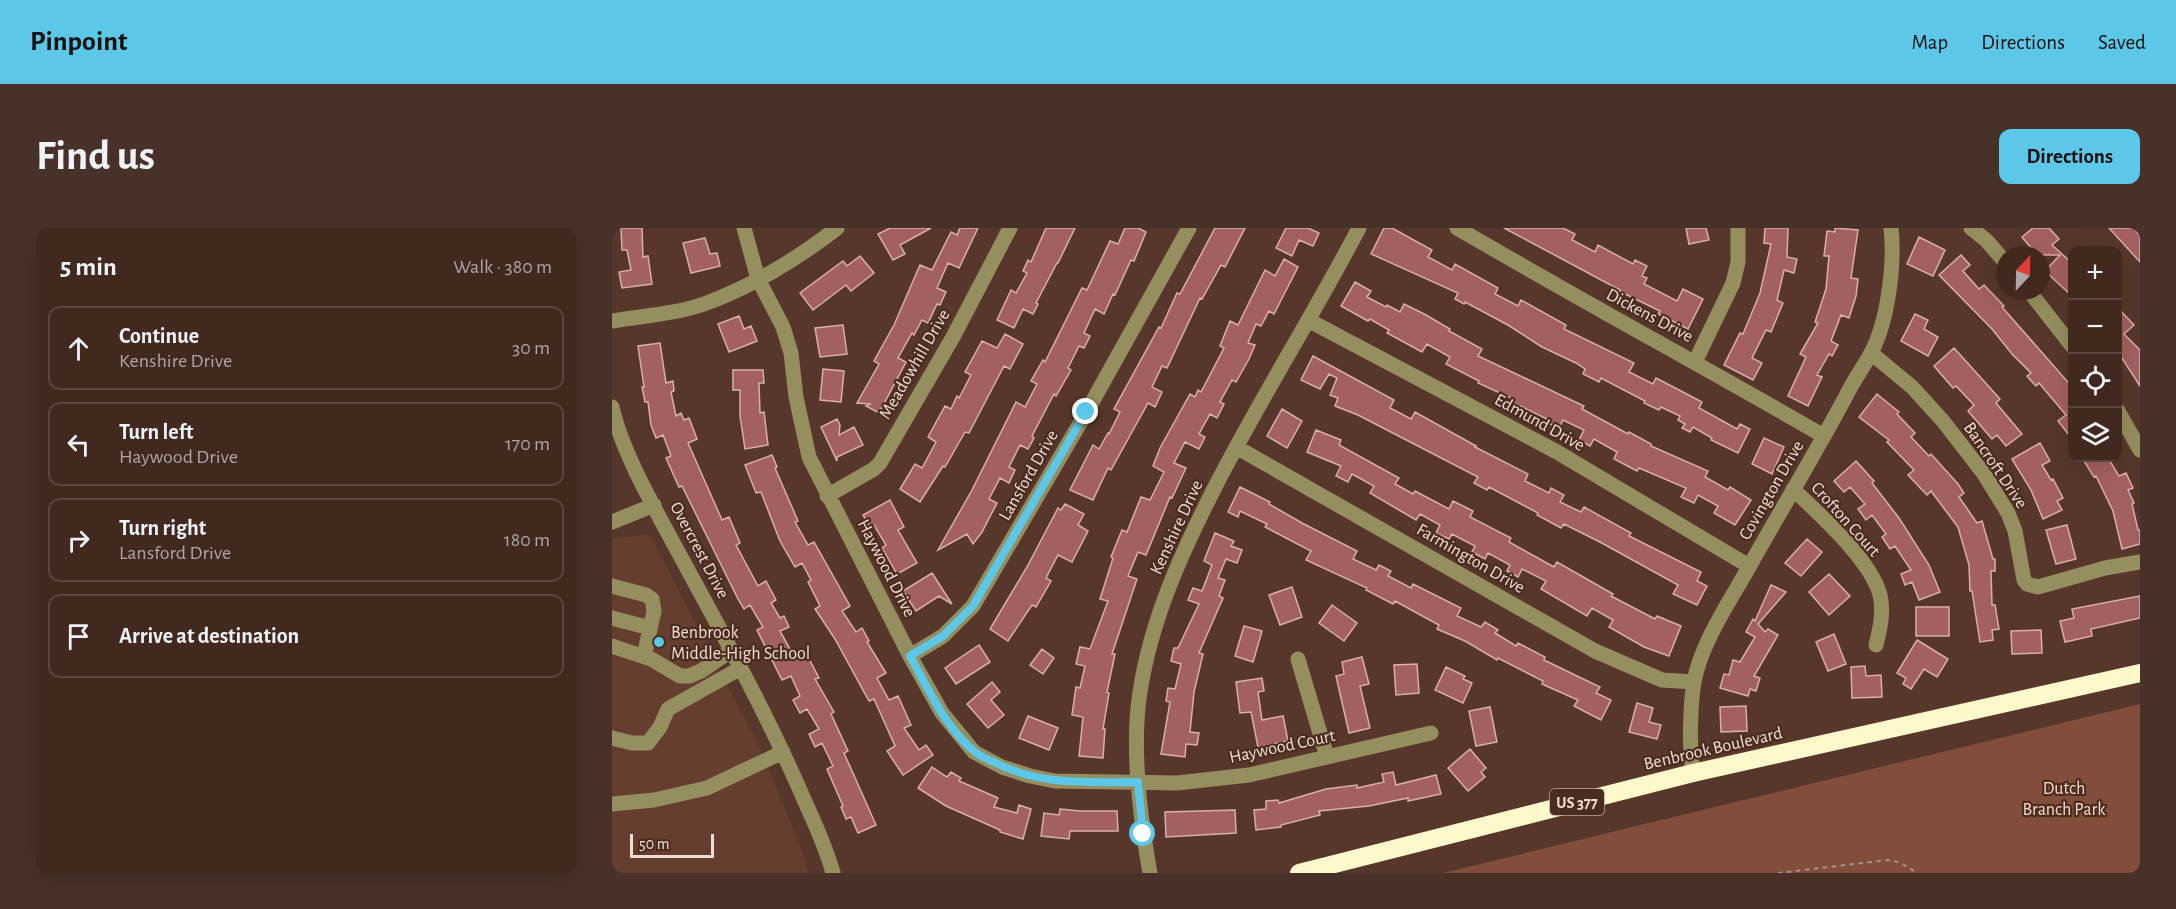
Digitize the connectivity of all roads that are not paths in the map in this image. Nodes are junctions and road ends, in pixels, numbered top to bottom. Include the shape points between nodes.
1 (744, 228) edge
2 (837, 228) edge
3 (1010, 228) edge
4 (1189, 228) edge
5 (1359, 228) edge
6 (1457, 228) edge
7 (1738, 228) edge
8 (1891, 228) edge
9 (1971, 228) edge
10 (1996, 251) edge
11 (758, 279) junction
12 (2036, 300) edge
13 (1308, 320) junction
14 (612, 321) edge
15 (2068, 340) edge
16 (1871, 353) junction
17 (1695, 362) junction
18 (612, 407) edge
19 (2122, 418) edge
20 (1824, 436) junction
21 (1236, 447) junction
22 (2140, 450) edge
23 (1793, 489) junction
24 (827, 496) junction
25 (654, 505) junction
26 (612, 522) edge
27 (2140, 562) edge
28 (1749, 566) junction
29 (612, 586) edge
30 (612, 618) edge
31 (650, 628) junction
32 (1876, 645) dead end
33 (612, 646) edge
34 (732, 650) junction
35 (644, 656) junction
36 (910, 656) junction
37 (1298, 659) dead end
38 (741, 668) junction
39 (2140, 673) edge
40 (1694, 682) junction
41 (1431, 733) dead end
42 (612, 738) edge
43 (783, 752) junction
44 (1327, 757) junction
45 (1693, 773) junction
46 (1138, 782) junction
47 (612, 804) edge
48 (832, 873) edge
49 (1150, 873) edge
50 (1299, 873) edge

1 - 11 street, Haywood Drive
2 - 11 street
3 - 24 street, Meadowhill Drive via 880,463
4 - 36 street, Lansford Drive via 973,606 943,636
5 - 13 street, Kenshire Drive
6 - 17 street, Dickens Drive
7 - 17 street via 1738,262 1733,283
8 - 16 street, Covington Drive via 1889,290
9 - 10 street
11 - 14 street via 704,304
11 - 24 street, Haywood Drive via 783,327 791,353 805,444
12 - 15 street
13 - 21 street, Kenshire Drive
13 - 28 street, Edmund Drive via 1557,452
16 - 20 street, Covington Drive
16 - 27 street, Bancroft Drive via 1920,396 1984,474 2008,513 2028,584 2038,587
17 - 20 street, Dickens Drive
18 - 25 street, Overcrest Drive via 616,427
19 - 22 street
20 - 23 street, Covington Drive
21 - 40 street, Farmington Drive via 1595,651 1662,680
21 - 46 street, Kenshire Drive via 1188,542 1156,622 1140,692
23 - 28 street, Covington Drive
23 - 32 street, Crofton Court via 1851,548 1876,585 1881,623
24 - 36 street, Haywood Drive
25 - 26 street
25 - 34 street, Overcrest Drive
28 - 40 street, Covington Drive via 1718,621
29 - 31 street via 652,599
30 - 31 street
31 - 35 street
33 - 35 street
34 - 35 street via 689,676 680,676
34 - 38 street, Overcrest Drive
36 - 46 street, Haywood Drive via 942,713 974,752 1002,766 1055,782
37 - 44 street
38 - 42 street via 668,709 648,743
38 - 43 street, Overcrest Drive
39 - 45 highway, Benbrook Boulevard / US 377
40 - 45 street, Covington Drive
41 - 44 street, Haywood Court
43 - 47 street via 707,788 654,800
43 - 48 street, Overcrest Drive via 828,853
44 - 46 street, Haywood Court via 1216,780
45 - 50 highway, Benbrook Boulevard / US 377
46 - 49 street, Kenshire Drive

